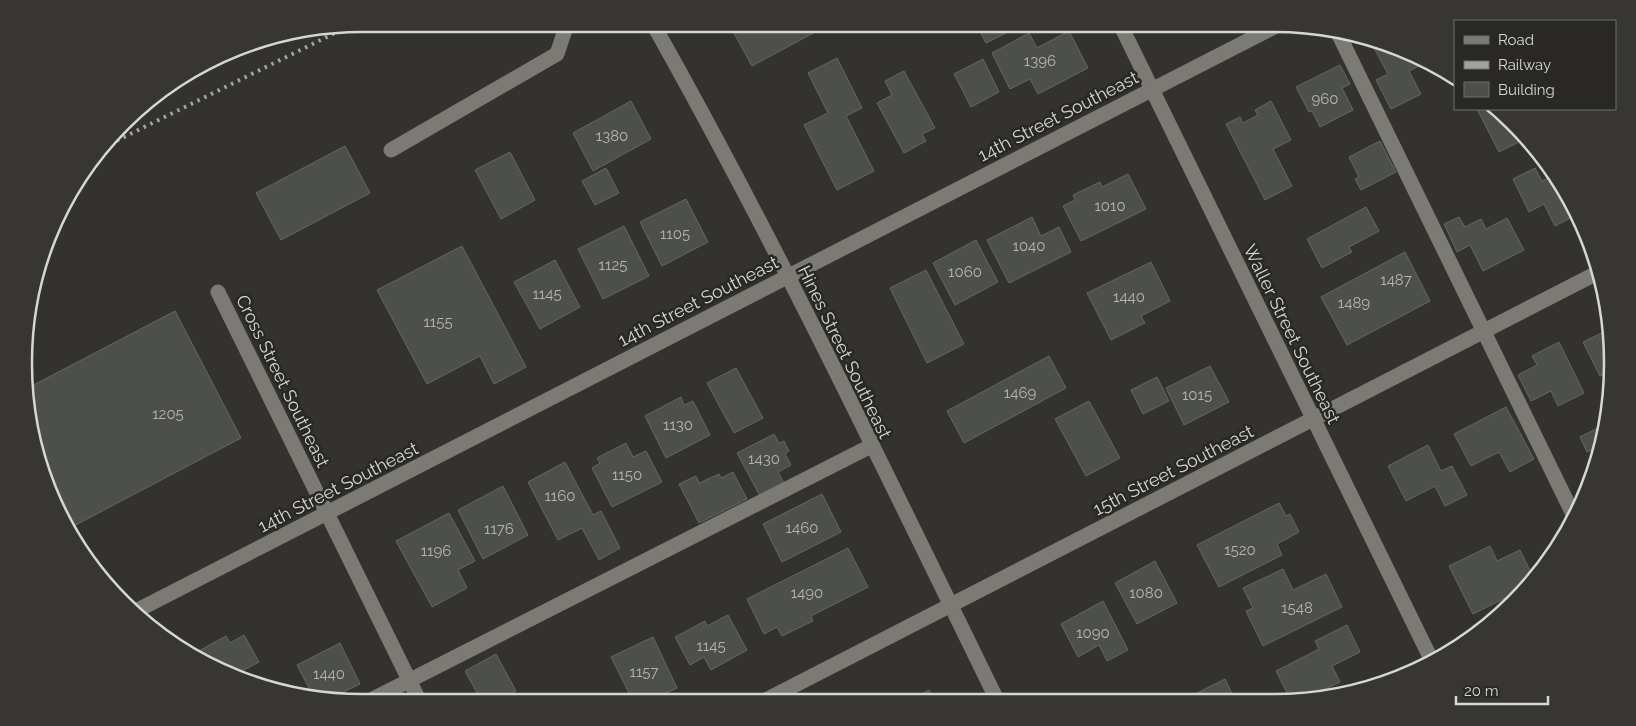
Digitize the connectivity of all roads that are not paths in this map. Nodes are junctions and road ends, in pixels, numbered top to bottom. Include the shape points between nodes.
1 (564, 32) edge
2 (657, 32) edge
3 (1124, 32) edge
4 (1264, 32) edge
5 (1341, 40) edge
6 (1152, 89) junction
7 (392, 150) dead end
8 (787, 276) junction
9 (1592, 276) edge
10 (218, 292) dead end
11 (1485, 330) junction
12 (1312, 418) junction
13 (872, 446) junction
14 (1570, 507) edge
15 (328, 513) junction
16 (950, 606) junction
17 (142, 608) edge
18 (1429, 654) edge
19 (410, 681) junction
20 (383, 694) edge
21 (416, 694) edge
22 (778, 694) edge
23 (993, 694) edge

1 - 7 street via 557,54
2 - 8 street, Hines Street Southeast
3 - 6 street, Waller Street Southeast
4 - 6 street, 14th Street Southeast
5 - 11 street
6 - 8 street, 14th Street Southeast
6 - 12 street, Waller Street Southeast
8 - 13 street, Hines Street Southeast
8 - 15 street, 14th Street Southeast
9 - 11 street, 15th Street Southeast
10 - 15 street, Cross Street Southeast
11 - 12 street, 15th Street Southeast
11 - 14 street
12 - 16 street, 15th Street Southeast
12 - 18 street, Waller Street Southeast
13 - 16 street, Hines Street Southeast
13 - 19 street
15 - 17 street, 14th Street Southeast
15 - 19 street, Cross Street Southeast
16 - 22 street, 15th Street Southeast
16 - 23 street, Hines Street Southeast
19 - 20 street
19 - 21 street, Cross Street Southeast

